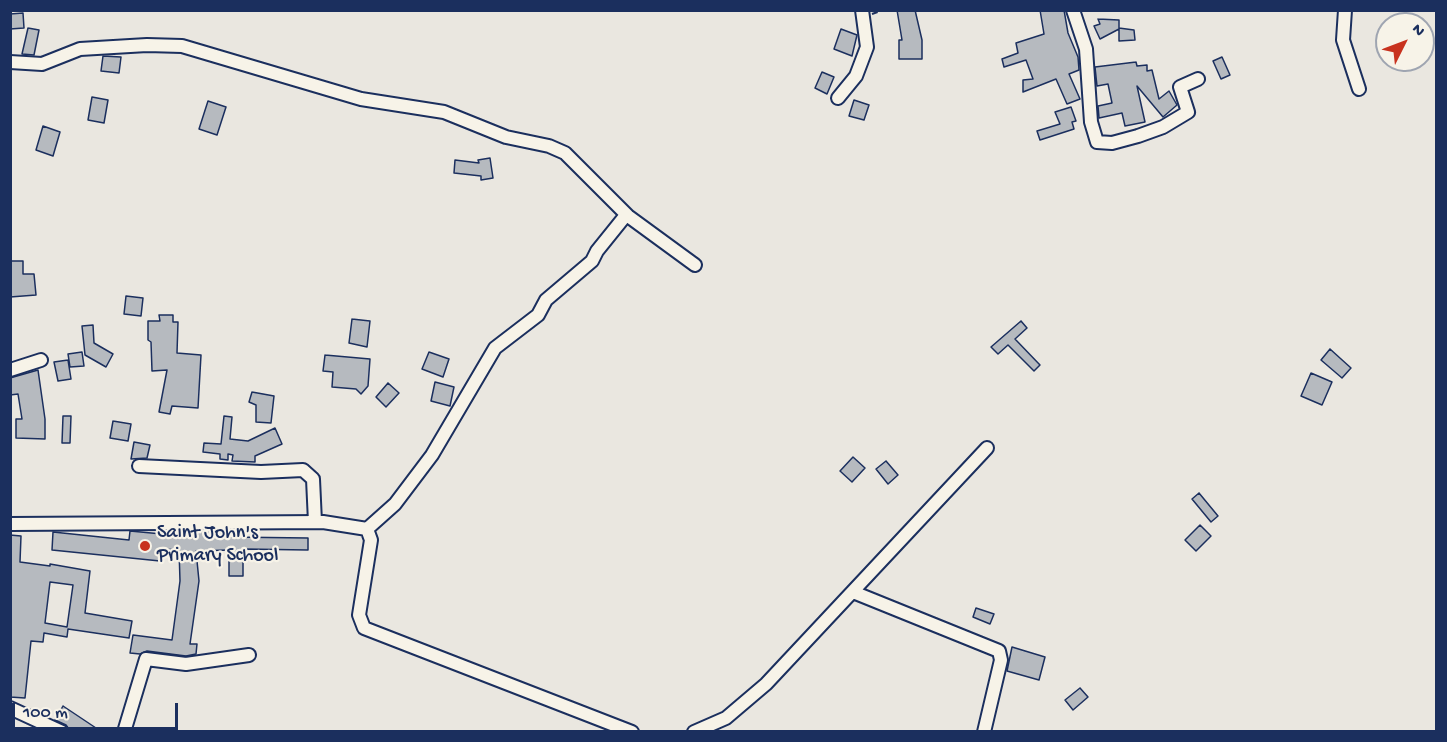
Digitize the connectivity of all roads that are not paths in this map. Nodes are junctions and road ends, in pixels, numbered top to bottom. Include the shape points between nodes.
1 (862, 10) edge
2 (1073, 10) edge
3 (1345, 10) edge
4 (10, 62) edge
5 (1198, 79) dead end
6 (1359, 89) dead end
7 (838, 98) dead end
8 (626, 215) junction
9 (695, 265) dead end
10 (41, 360) dead end
11 (10, 370) edge
12 (987, 448) dead end
13 (139, 466) dead end
14 (315, 522) junction
15 (10, 524) edge
16 (367, 529) junction
17 (853, 592) junction
18 (249, 655) dead end
19 (10, 708) edge
20 (62, 732) edge
21 (124, 732) edge
22 (632, 732) edge
23 (694, 732) edge
24 (984, 732) edge

1 - 7 street via 867,47 855,76
2 - 5 street via 1086,49 1097,142 1112,143 1138,136 1188,112 1180,87
3 - 6 street via 1343,40
4 - 8 street via 42,64 80,49 182,46 360,99 444,112 506,137 549,146 573,159
8 - 9 street
8 - 16 street via 592,261 546,300 538,315 495,348 432,455 395,504
10 - 11 street
12 - 17 street
13 - 14 street via 261,472 303,470 313,479
14 - 15 street
14 - 16 street
16 - 22 street via 371,540 359,615 364,628
17 - 23 street via 766,684 726,718
17 - 24 street via 999,651 1001,660
18 - 21 street via 186,664 146,659
19 - 20 street

